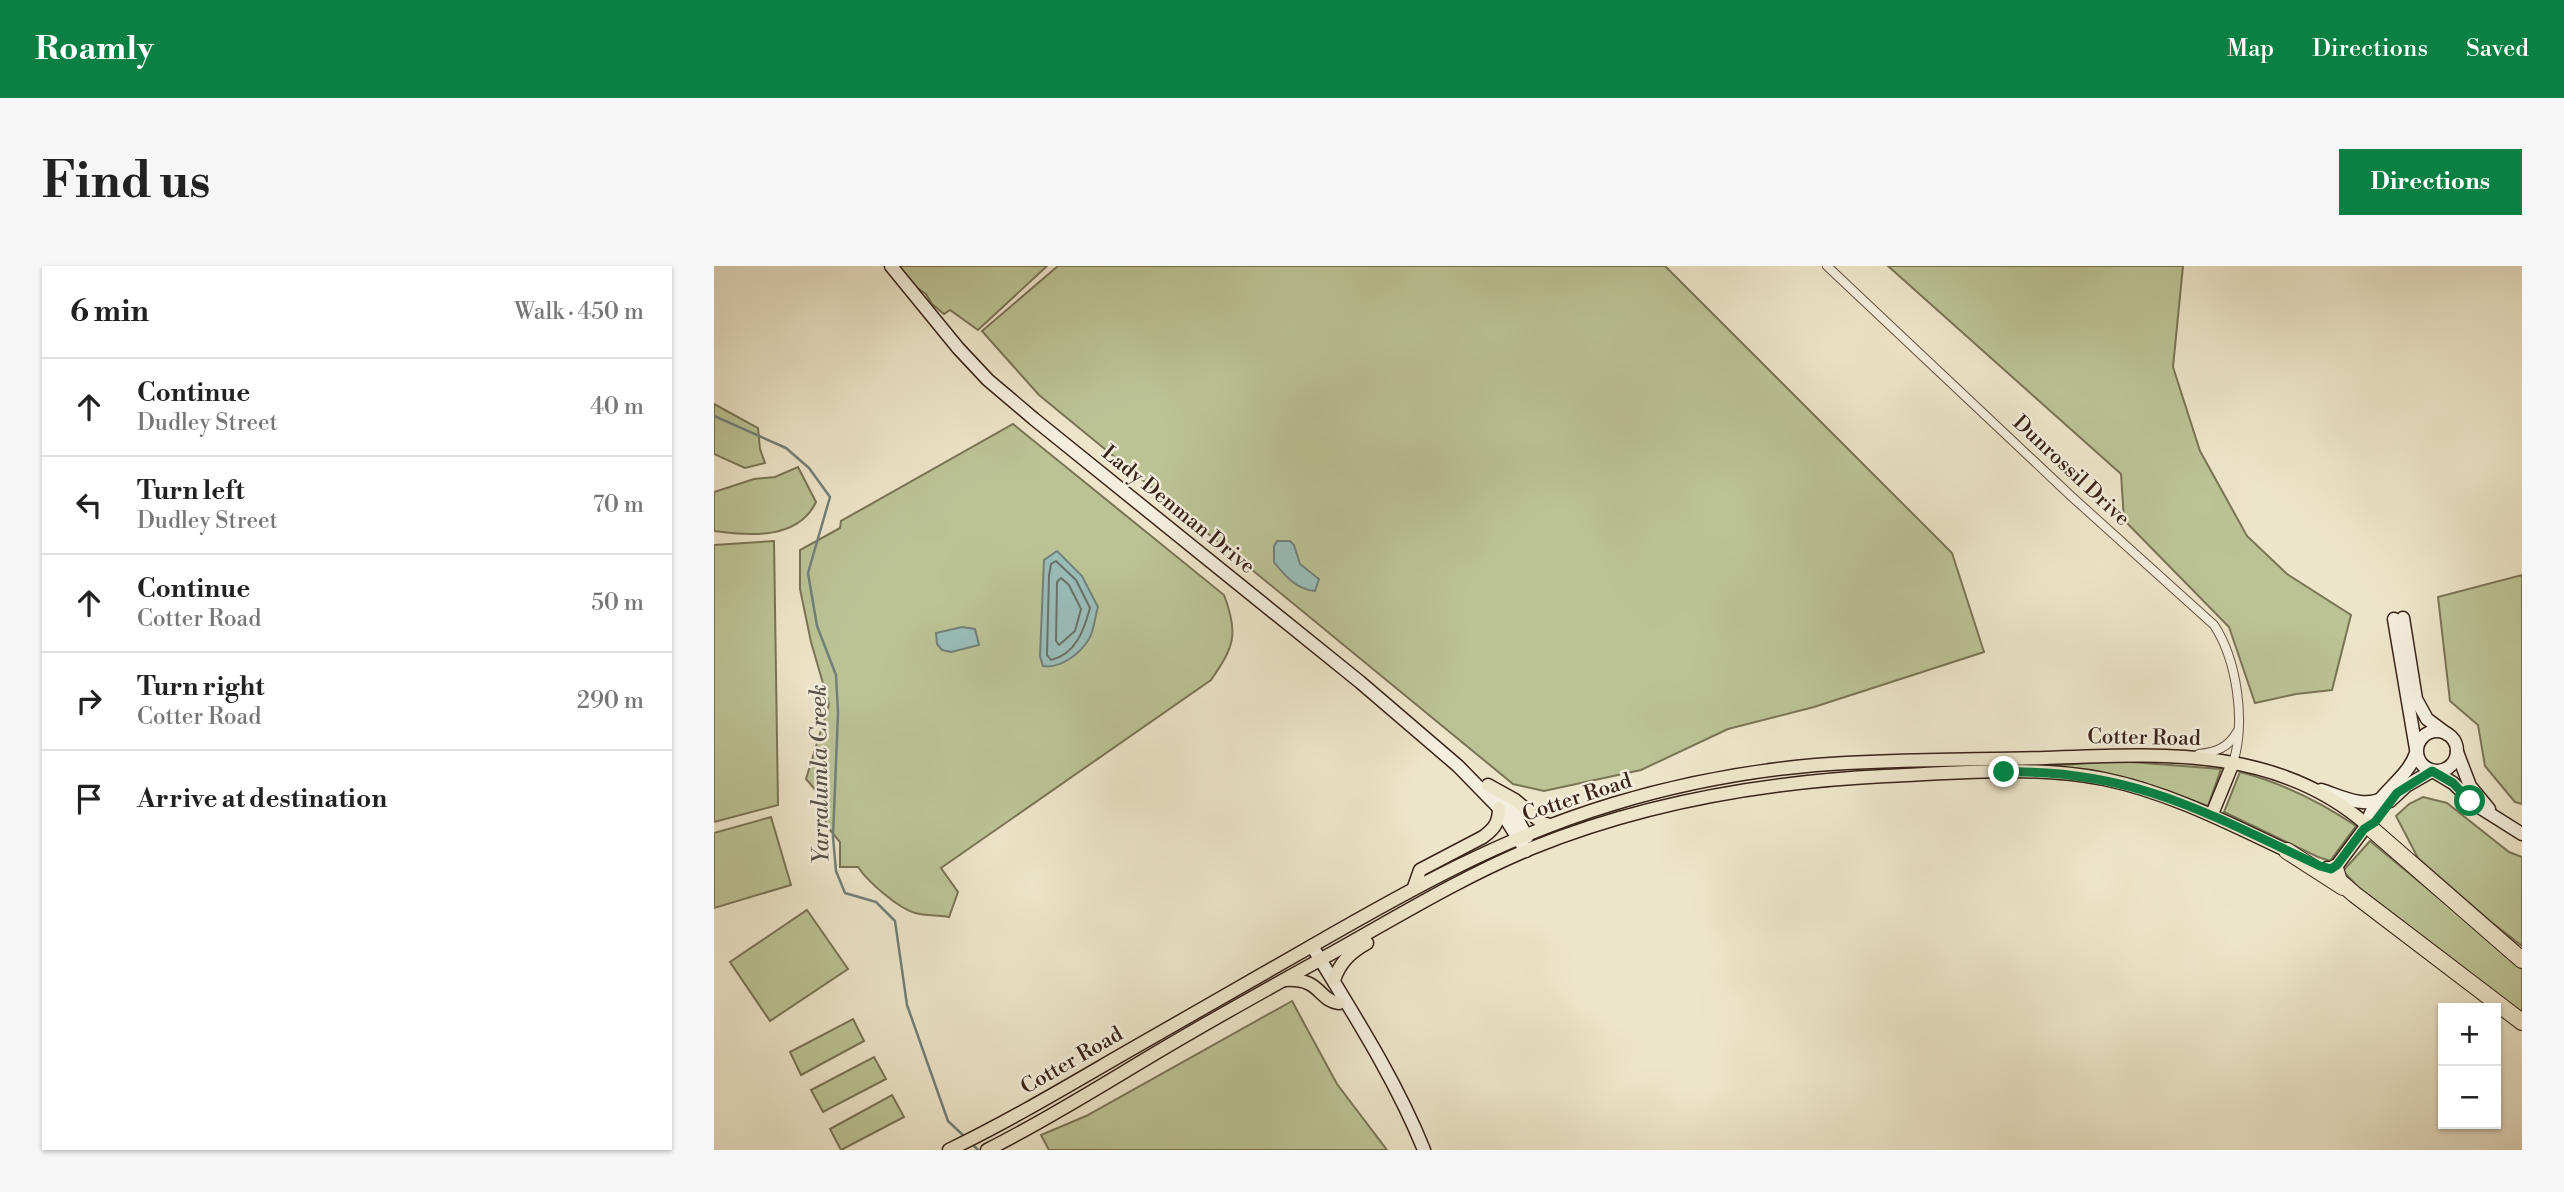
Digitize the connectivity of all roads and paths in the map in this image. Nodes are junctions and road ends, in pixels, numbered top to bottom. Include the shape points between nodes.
1 (891, 266) edge
2 (1827, 266) edge
3 (2238, 729) junction
4 (2447, 734) junction
5 (2416, 751) junction
6 (2457, 752) junction
7 (2178, 755) junction
8 (2233, 763) junction
9 (1458, 766) junction
10 (2432, 771) junction
11 (2301, 784) junction
12 (1488, 785) junction
13 (2383, 798) junction
14 (1499, 808) junction
15 (2212, 814) junction
16 (2494, 814) junction
17 (1551, 825) junction
18 (2367, 825) junction
19 (2522, 834) edge
20 (1522, 836) junction
21 (1529, 849) junction
22 (2287, 851) junction
23 (2335, 868) junction
24 (1414, 887) junction
25 (2354, 894) junction
26 (1426, 900) junction
27 (1308, 948) junction
28 (2522, 960) edge
29 (1317, 962) junction
30 (1282, 980) junction
31 (1334, 980) junction
32 (1345, 1007) junction
33 (2522, 1022) edge
34 (952, 1149) edge
35 (987, 1150) edge
36 (1424, 1150) edge

1 - 9 street, Lady Denman Drive via 988,380
2 - 3 street, Dunrossil Drive via 2214,625 2234,676
3 - 7 street via 2220,750
3 - 8 street, Dunrossil Drive
4 - 5 street via 2428,733
4 - 5 street via 2427,719 2416,699 2399,618
4 - 6 street
5 - 10 street via 2420,763
5 - 13 street via 2409,769
6 - 10 street via 2449,767
6 - 16 street via 2470,786
7 - 8 main road, Cotter Road
7 - 17 main road, Cotter Road via 1787,768 1681,786
8 - 11 main road, Cotter Road
8 - 15 main road
9 - 12 street, Lady Denman Drive
9 - 14 street, Lady Denman Drive
10 - 16 street
10 - 18 street via 2402,789 2375,822
11 - 13 street via 2362,803
11 - 18 main road, Cotter Road
12 - 17 main road
12 - 20 street, Lady Denman Drive via 1513,811
13 - 18 street
14 - 20 street, Lady Denman Drive
14 - 24 main road via 1492,830 1420,870
15 - 21 main road, Cotter Road via 2124,784 2053,772 1839,779 1736,791 1664,806
15 - 22 main road, Cotter Road
16 - 19 street
17 - 20 main road, Cotter Road
18 - 23 main road
18 - 28 highway
20 - 21 street, Lady Denman Drive
20 - 24 main road, Cotter Road
21 - 26 main road, Cotter Road
22 - 23 main road, Cotter Road
22 - 25 highway
23 - 25 highway via 2339,881
24 - 27 main road, Cotter Road
25 - 33 highway
26 - 29 main road, Cotter Road
26 - 31 main road via 1413,916 1348,955
27 - 29 street
27 - 34 main road, Cotter Road
29 - 30 main road, Cotter Road
29 - 31 street
29 - 32 street
30 - 32 main road via 1305,980 1331,1002
30 - 35 main road, Cotter Road via 1041,1123
31 - 32 street
32 - 36 street via 1393,1083

